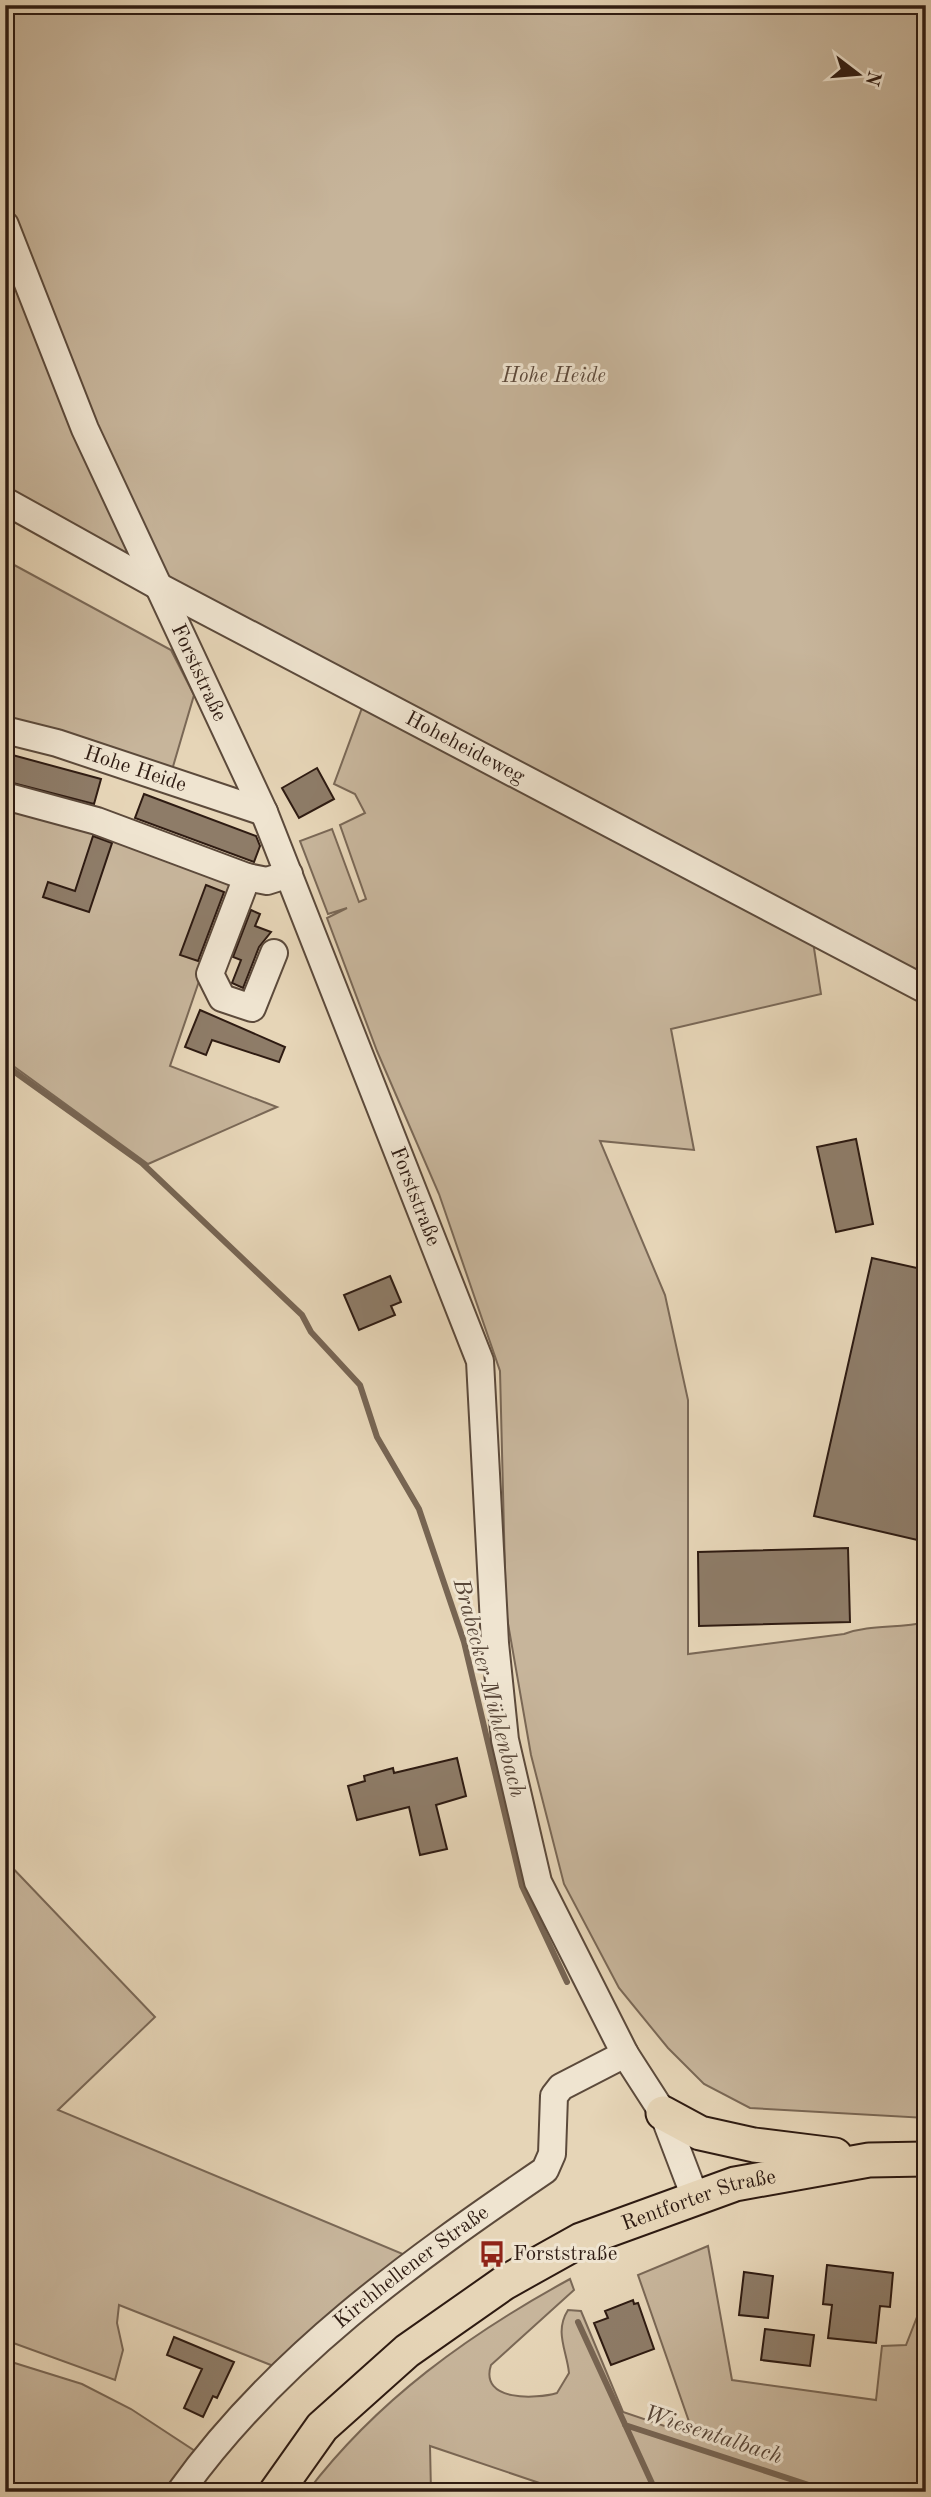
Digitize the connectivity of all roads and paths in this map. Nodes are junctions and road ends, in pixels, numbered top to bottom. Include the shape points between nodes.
1 (5, 225) edge
2 (5, 501) edge
3 (156, 585) junction
4 (5, 730) edge
5 (5, 796) edge
6 (264, 812) junction
7 (289, 874) junction
8 (247, 877) junction
9 (274, 953) dead end
10 (926, 990) edge
11 (625, 2053) junction
12 (663, 2113) junction
13 (926, 2159) edge
14 (869, 2160) junction
15 (695, 2197) junction
16 (180, 2492) edge
17 (276, 2492) edge

1 - 3 street, Forststraße via 85,429
2 - 3 street, Hoheheideweg
3 - 6 street, Forststraße
3 - 10 street, Hoheheideweg
4 - 6 street, Hohe Heide
5 - 8 street via 97,821
6 - 7 street, Forststraße
7 - 8 street via 267,881
7 - 11 street, Forststraße via 480,1361 495,1643 505,1740 538,1882
8 - 9 street via 210,974 222,998 252,1009
11 - 12 street, Forststraße
11 - 16 street, Kirchhellener Straße via 561,2087 554,2096 552,2154 545,2170 397,2275 287,2367 213,2445
12 - 14 main road via 700,2133
12 - 15 street, Forststraße
13 - 14 main road, Rentforter Straße
14 - 15 main road, Rentforter Straße via 735,2184
15 - 17 main road, Rentforter Straße via 581,2240 504,2283 407,2351 322,2427

